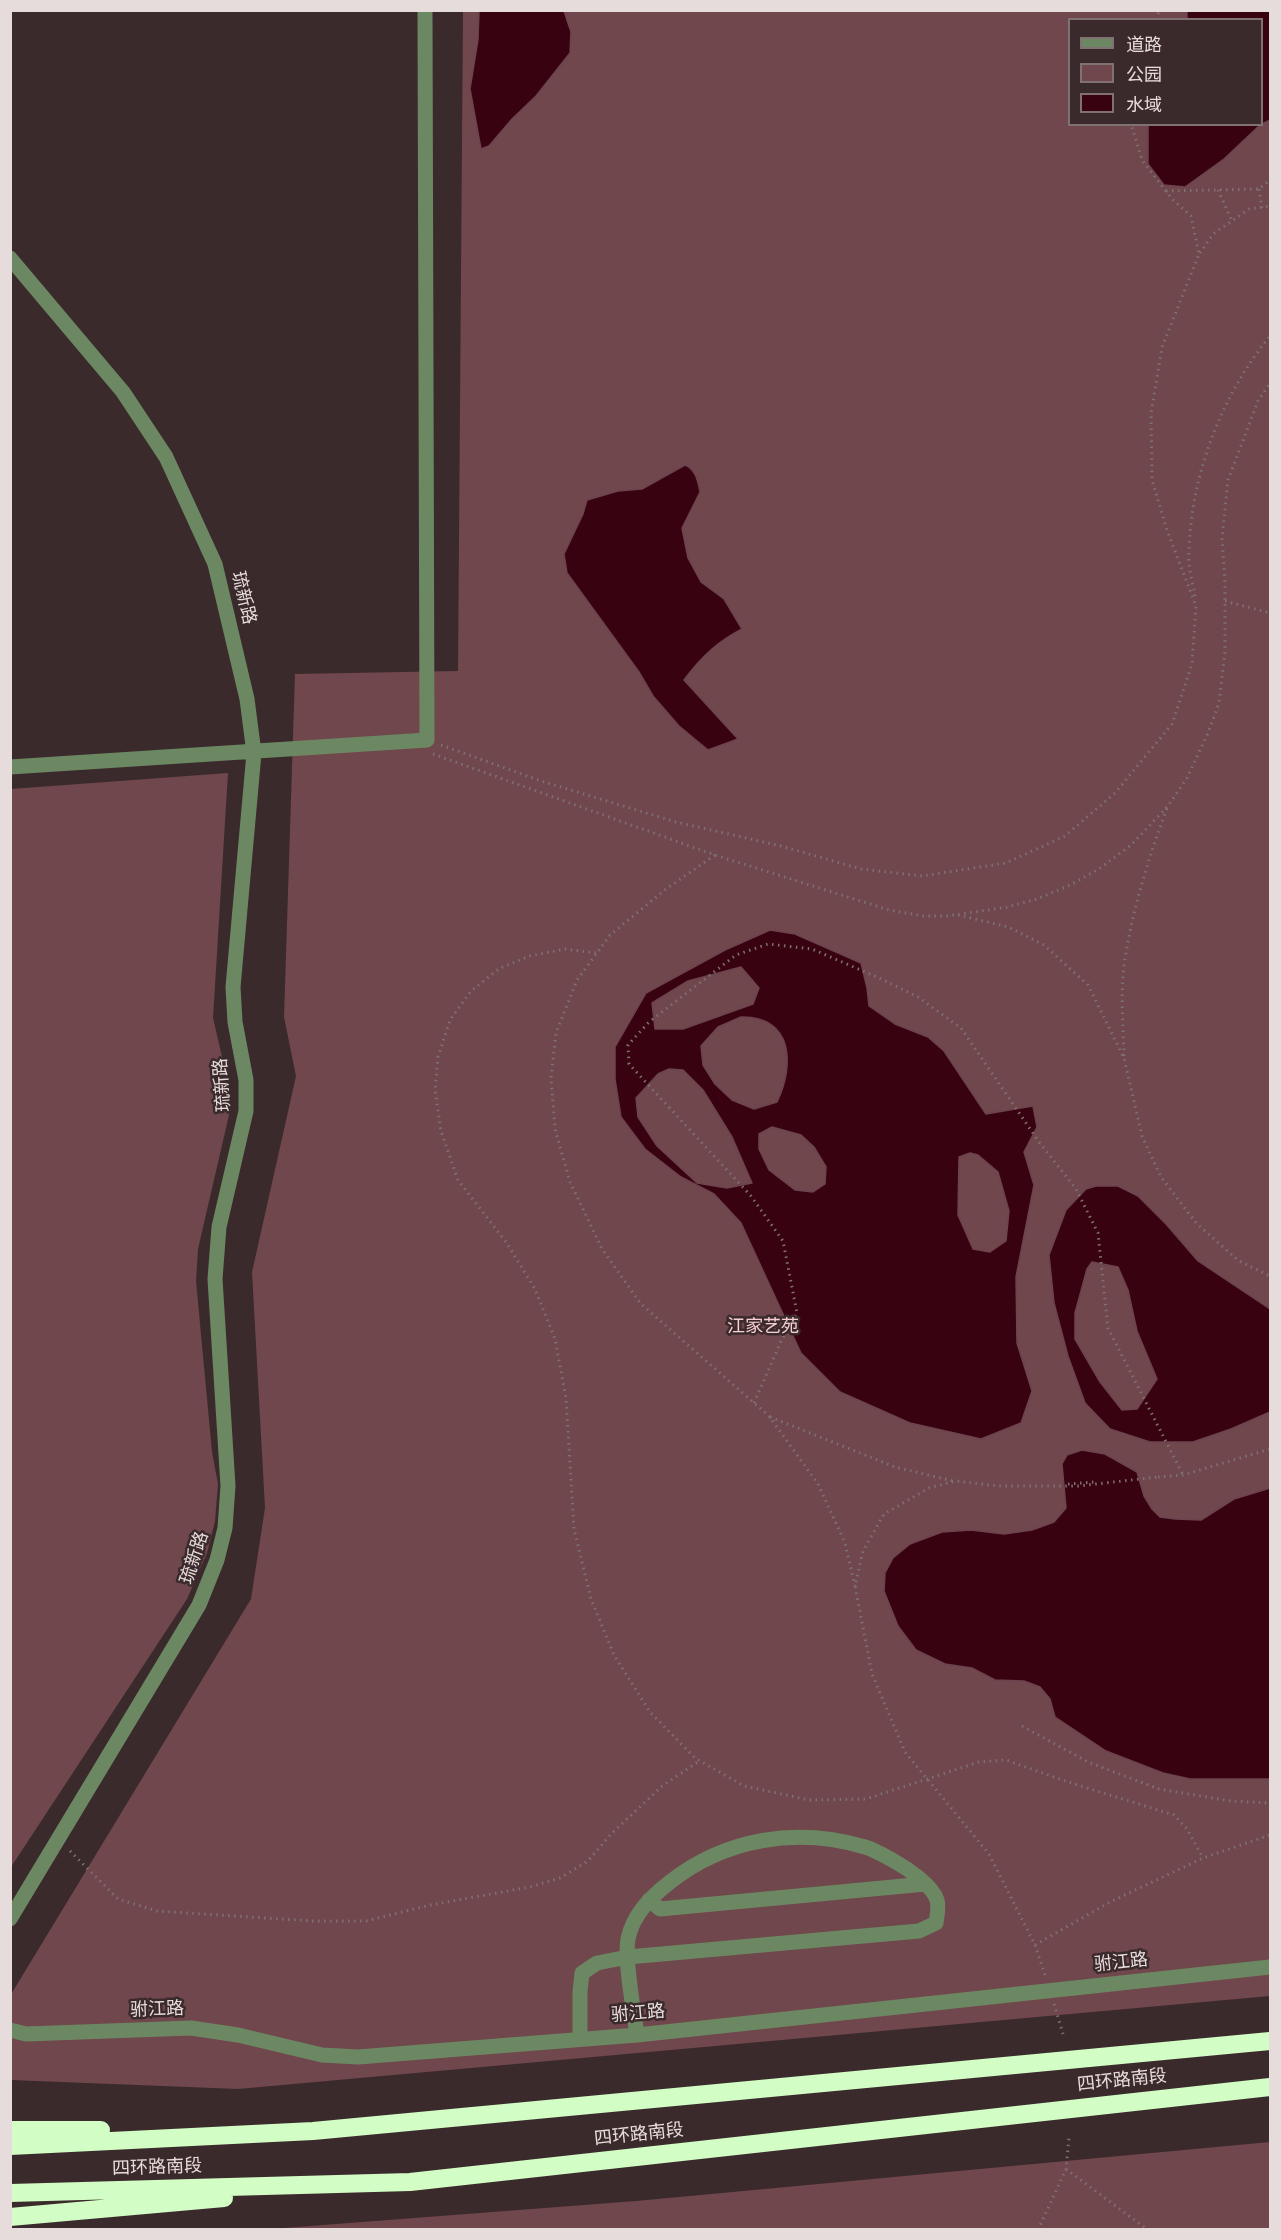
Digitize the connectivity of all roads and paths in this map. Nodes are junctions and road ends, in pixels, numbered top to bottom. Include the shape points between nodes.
1 (425, 10) edge
2 (1132, 126) edge
3 (1270, 180) edge
4 (1259, 189) junction
5 (1218, 190) junction
6 (1166, 191) junction
7 (1270, 206) edge
8 (1262, 208) junction
9 (1232, 221) junction
10 (1199, 254) junction
11 (10, 258) edge
12 (1270, 336) edge
13 (1270, 383) edge
14 (1225, 601) junction
15 (1196, 606) junction
16 (1270, 613) edge
17 (427, 740) junction
18 (254, 753) junction
19 (10, 767) edge
20 (1168, 806) junction
21 (715, 855) junction
22 (956, 914) junction
23 (596, 953) junction
24 (1124, 1058) junction
25 (1270, 1276) edge
26 (754, 1403) junction
27 (769, 1416) junction
28 (1270, 1449) edge
29 (1184, 1475) junction
30 (955, 1481) junction
31 (855, 1586) junction
32 (1022, 1726) dead end
33 (699, 1761) junction
34 (927, 1779) junction
35 (1270, 1803) edge
36 (1270, 1835) edge
37 (58, 1840) junction
38 (1203, 1858) junction
39 (925, 1884) junction
40 (649, 1900) junction
41 (10, 1919) edge
42 (1035, 1945) junction
43 (628, 1958) junction
44 (1270, 1967) edge
45 (1050, 1990) junction
46 (10, 2030) edge
47 (1064, 2034) dead end
48 (637, 2035) junction
49 (580, 2039) junction
50 (1270, 2041) edge
51 (1270, 2087) edge
52 (10, 2130) edge
53 (313, 2131) junction
54 (1069, 2138) dead end
55 (10, 2146) edge
56 (1066, 2169) junction
57 (410, 2182) junction
58 (10, 2193) edge
59 (10, 2217) edge
60 (1038, 2229) edge
61 (1148, 2229) edge

1 - 17 street
2 - 6 path via 1142,160
3 - 4 path
4 - 5 path
4 - 8 path
5 - 6 path
5 - 9 path
6 - 10 path via 1191,216
7 - 8 path
8 - 9 path via 1249,210
9 - 10 path via 1213,234
10 - 15 path via 1162,347 1151,414 1152,480
11 - 18 street, 琉新路 via 123,392 166,457 215,564 247,699
12 - 15 path via 1255,354 1224,409 1198,475 1188,556
13 - 14 path via 1258,401 1228,480 1222,538
14 - 16 path
14 - 20 path via 1219,703 1187,778
15 - 17 path via 1192,664 1172,724 1115,793 1065,836 1006,863 922,876 861,869 665,818 541,781
17 - 18 street
17 - 21 path via 425,752
18 - 19 street
18 - 37 street, 琉新路 via 234,987 235,1022 246,1080 246,1112 216,1252 228,1486 225,1528 199,1605
20 - 22 path via 1131,845 1068,886 1007,907
20 - 24 path via 1148,861 1124,962
21 - 22 path via 889,910 922,916
21 - 23 path via 610,935
22 - 24 path via 1008,927 1044,945 1088,985
23 - 26 path via 577,980 556,1033 551,1078 555,1129 570,1182 602,1249 641,1304
23 - 33 path via 565,950 530,956 501,968 471,991 450,1020 438,1058 435,1090 441,1131 458,1179 506,1242 535,1289 555,1339 566,1398 574,1529 591,1599 614,1655 650,1712
24 - 25 path via 1142,1136 1161,1177 1197,1224 1239,1261
26 - 27 path
26 - 29 path via 796,1313 783,1241 751,1196 629,1064 628,1045 649,1022 736,955 768,944 812,949 879,978 918,997 961,1028 1076,1190 1098,1233 1108,1328
27 - 30 path via 895,1467
27 - 31 path via 818,1484 845,1543
28 - 29 path
29 - 30 path via 1078,1486 998,1486
30 - 31 path via 929,1488 884,1514 863,1551
31 - 34 path via 872,1674 905,1752
32 - 35 path via 1088,1762 1159,1789
33 - 34 path via 744,1786 809,1800 866,1799
33 - 37 path via 661,1787 588,1861 560,1878 366,1921 157,1911 118,1899
34 - 38 path via 979,1762 1006,1760 1174,1815 1188,1829
34 - 42 path via 989,1854
36 - 38 path
37 - 41 street, 琉新路
38 - 42 path via 1110,1902
39 - 40 street via 660,1909
39 - 40 street via 904,1866 866,1847 818,1838 783,1837 740,1845 702,1861
39 - 43 street via 937,1901 936,1923 919,1931
40 - 43 street via 633,1922
42 - 45 path
43 - 48 street
43 - 49 street via 597,1963 582,1973
44 - 45 street, 驸江路
45 - 47 path
45 - 48 street, 驸江路
46 - 49 street, 驸江路 via 26,2034 190,2028 322,2055 358,2057
48 - 49 street, 驸江路
50 - 53 highway, 四环路南段
51 - 57 highway, 四环路南段
52 - 53 highway
53 - 55 highway, 四环路南段
54 - 56 path
56 - 60 path
56 - 61 path
57 - 58 highway, 四环路南段
57 - 59 highway

